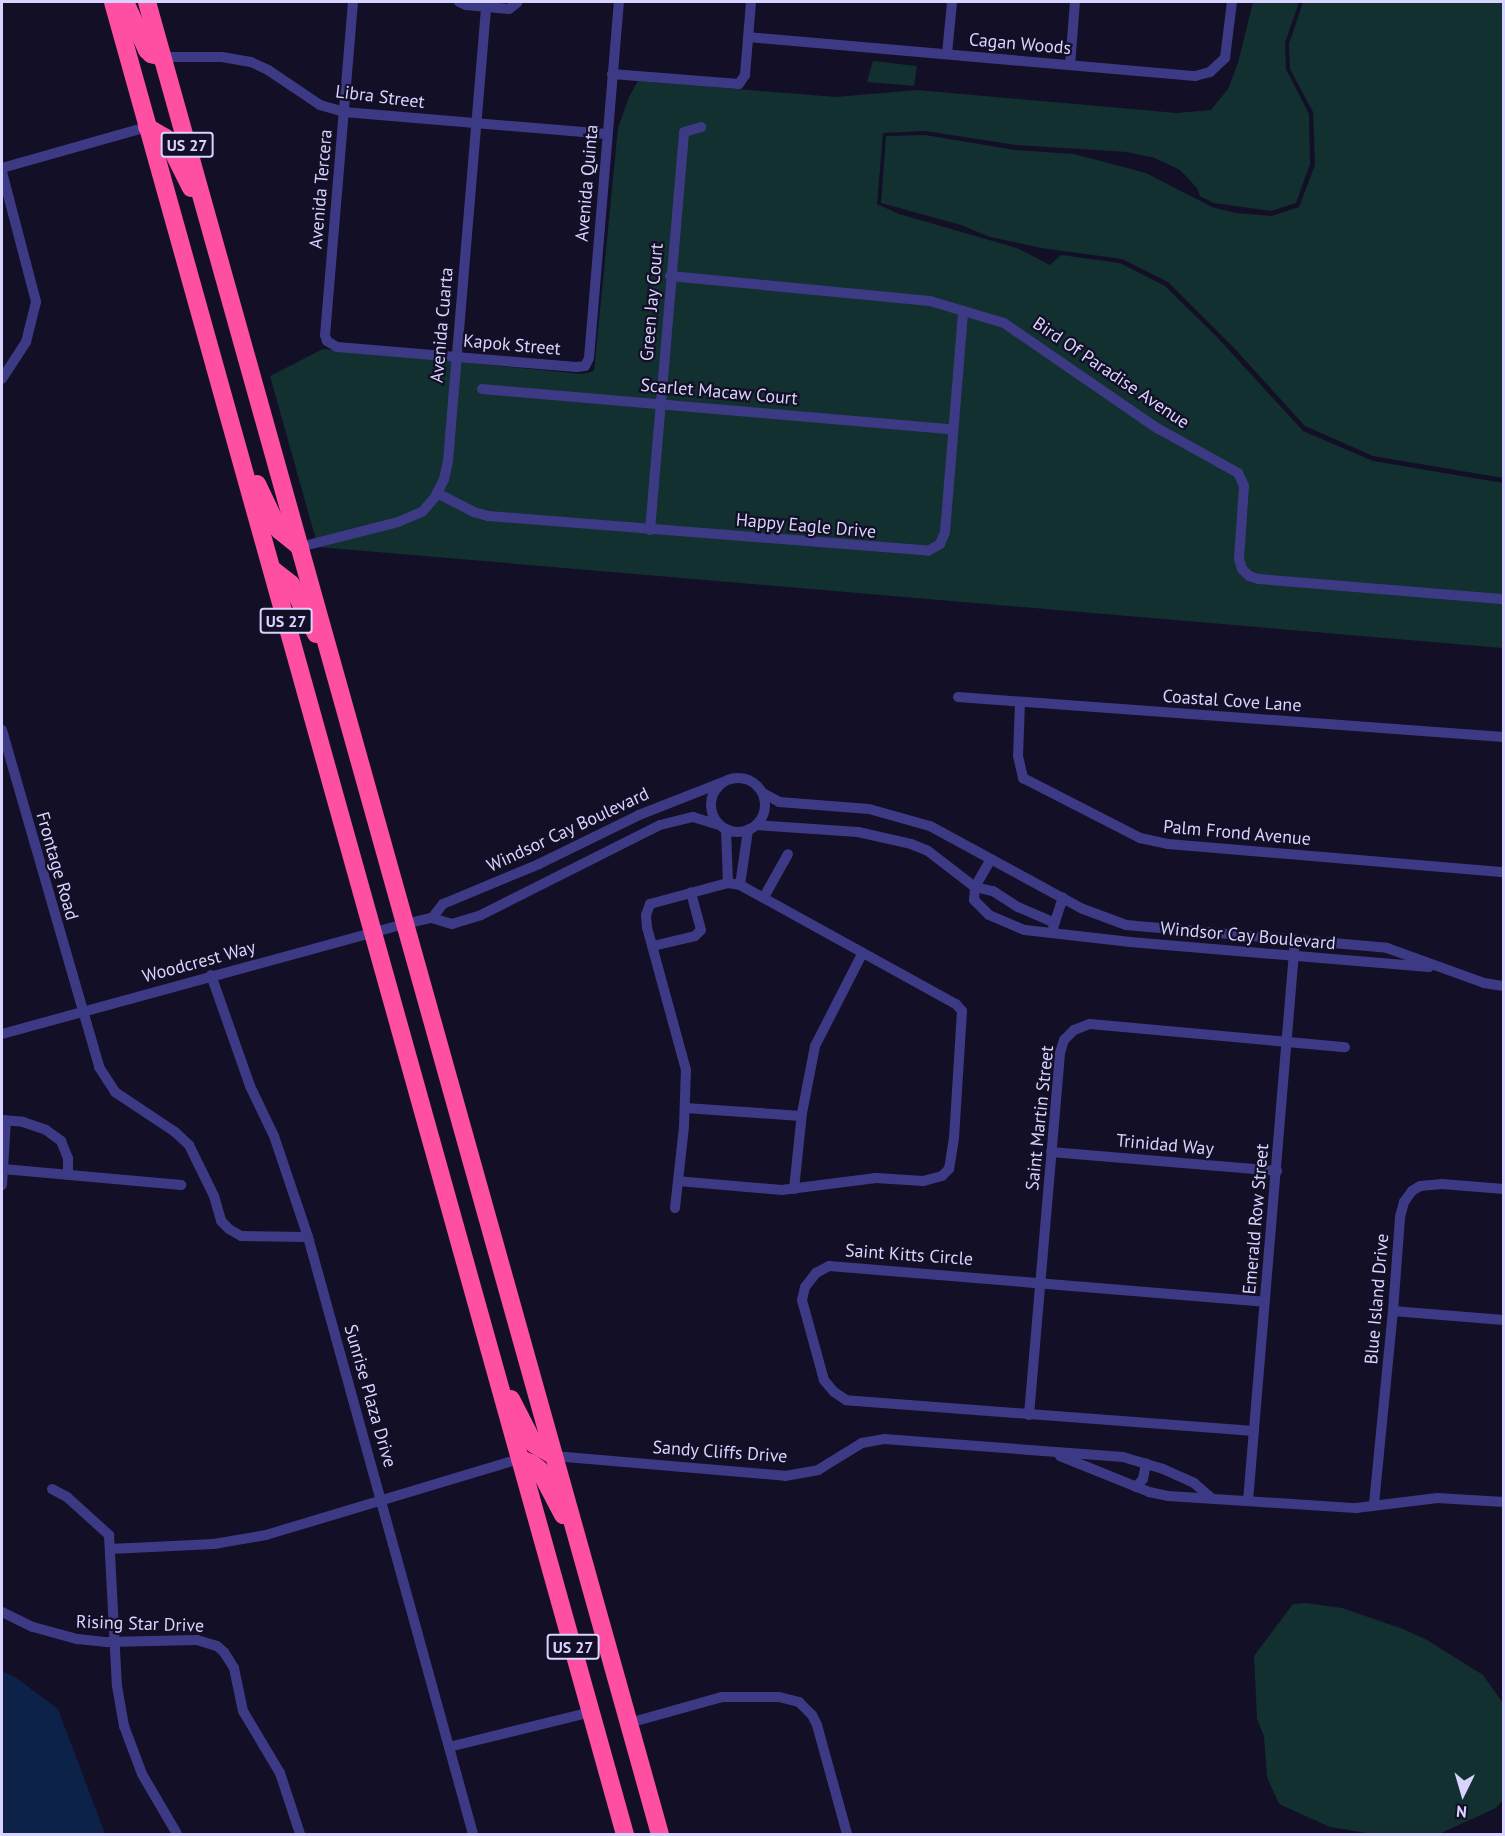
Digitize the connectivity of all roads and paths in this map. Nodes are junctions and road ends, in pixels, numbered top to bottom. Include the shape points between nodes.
1 (113, 2) edge
2 (125, 2) edge
3 (147, 2) edge
4 (353, 2) edge
5 (459, 2) edge
6 (518, 2) edge
7 (619, 2) edge
8 (751, 2) edge
9 (952, 2) edge
10 (1075, 2) edge
11 (1232, 2) edge
12 (486, 7) junction
13 (748, 37) junction
14 (947, 54) junction
15 (162, 57) junction
16 (1070, 65) junction
17 (612, 74) junction
18 (344, 112) junction
19 (475, 123) junction
20 (147, 127) junction
21 (701, 127) dead end
22 (607, 134) junction
23 (2, 170) edge
24 (212, 233) junction
25 (670, 276) junction
26 (963, 311) junction
27 (329, 343) joint
28 (455, 357) junction
29 (585, 366) joint
30 (2, 379) edge
31 (482, 388) dead end
32 (660, 404) junction
33 (954, 429) junction
34 (237, 445) junction
35 (437, 493) junction
36 (650, 530) junction
37 (300, 547) junction
38 (272, 569) junction
39 (1503, 599) edge
40 (334, 670) junction
41 (958, 698) dead end
42 (1020, 702) junction
43 (2, 730) edge
44 (1503, 737) edge
45 (723, 782) junction
46 (763, 793) junction
47 (723, 827) junction
48 (752, 828) junction
49 (576, 844) junction
50 (788, 854) dead end
51 (991, 859) junction
52 (584, 861) junction
53 (1503, 873) edge
54 (728, 883) junction
55 (740, 885) junction
56 (975, 887) junction
57 (691, 892) junction
58 (764, 897) junction
59 (1063, 898) junction
60 (432, 918) junction
61 (405, 924) junction
62 (1053, 929) junction
63 (374, 932) junction
64 (1295, 940) junction
65 (653, 946) junction
66 (862, 954) junction
67 (1295, 957) junction
68 (1441, 968) junction
69 (211, 975) junction
70 (1503, 986) edge
71 (81, 1011) junction
72 (2, 1034) edge
73 (1288, 1042) junction
74 (1346, 1047) dead end
75 (685, 1108) junction
76 (801, 1116) junction
77 (4, 1120) edge
78 (1052, 1152) junction
79 (3, 1169) edge
80 (1277, 1171) junction
81 (68, 1175) junction
82 (678, 1181) junction
83 (2, 1185) edge
84 (181, 1185) dead end
85 (794, 1189) junction
86 (1503, 1189) edge
87 (675, 1208) dead end
88 (308, 1237) junction
89 (1040, 1282) junction
90 (1265, 1302) junction
91 (1394, 1311) junction
92 (1503, 1320) edge
93 (494, 1365) junction
94 (1029, 1415) junction
95 (1254, 1431) junction
96 (1054, 1453) junction
97 (554, 1456) junction
98 (520, 1459) junction
99 (1146, 1464) junction
100 (1136, 1487) junction
101 (52, 1489) dead end
102 (1211, 1498) junction
103 (382, 1499) junction
104 (1248, 1501) junction
105 (1503, 1502) edge
106 (1374, 1504) junction
107 (580, 1548) junction
108 (110, 1549) junction
109 (2, 1612) edge
110 (116, 1642) junction
111 (591, 1712) junction
112 (629, 1723) junction
113 (449, 1747) junction
114 (177, 1834) edge
115 (300, 1834) edge
116 (473, 1834) edge
117 (625, 1834) edge
118 (660, 1834) edge
119 (847, 1834) edge

1 - 20 highway, US 27
2 - 15 highway via 147,50
3 - 15 highway, US 27
4 - 18 street, Avenida Tercera
5 - 12 street
6 - 12 street via 509,9
7 - 17 street, Avenida Quinta
8 - 13 street
9 - 14 street
10 - 16 street
11 - 16 street, Cagan Woods via 1227,52 1221,64 1210,72 1195,76
12 - 19 street, Avenida Cuarta
13 - 14 street, Cagan Woods
13 - 17 street via 744,78 736,84
14 - 16 street, Cagan Woods
15 - 18 street, Libra Street via 222,57 251,62 320,105
15 - 24 highway, US 27
17 - 22 street, Avenida Quinta
18 - 19 street, Libra Street
18 - 27 street, Avenida Tercera via 325,335
19 - 22 street, Libra Street
19 - 28 street, Avenida Cuarta
20 - 23 street
20 - 24 highway via 161,133 170,144
20 - 34 highway, US 27
21 - 25 street, Green Jay Court via 684,132
22 - 29 street, Avenida Quinta via 589,358
23 - 30 street via 36,302 26,342
24 - 37 highway, US 27
25 - 26 street, Bird Of Paradise Avenue via 930,301
25 - 32 street, Green Jay Court
26 - 33 street, Happy Eagle Drive
26 - 39 street, Bird Of Paradise Avenue via 1012,327 1153,425 1238,473 1244,486 1239,559 1249,576
27 - 28 street, Kapok Street via 337,347
28 - 29 street, Kapok Street
28 - 35 street, Avenida Cuarta via 448,461
31 - 32 street, Scarlet Macaw Court
32 - 33 street, Scarlet Macaw Court
32 - 36 street, Green Jay Court
33 - 36 street, Happy Eagle Drive via 944,535 940,544 928,551
34 - 37 highway via 279,530
34 - 38 highway, US 27
35 - 36 street, Happy Eagle Drive via 488,516
35 - 37 street, Avenida Cuarta via 422,512 398,522
37 - 40 highway, US 27
38 - 40 highway via 291,584
38 - 63 highway, US 27
40 - 61 highway, US 27
41 - 42 street, Coastal Cove Lane
42 - 44 street, Coastal Cove Lane
42 - 53 street, Palm Frond Avenue via 1018,756 1023,778 1140,838 1168,844
43 - 71 street, Frontage Road
45 - 46 street, Windsor Cay Boulevard via 741,777
45 - 47 street via 711,802 715,819
45 - 49 street, Windsor Cay Boulevard
46 - 48 street via 765,810
46 - 51 street, Windsor Cay Boulevard via 779,802 895,814 930,826
47 - 48 street, Windsor Cay Boulevard
47 - 52 street, Windsor Cay Boulevard via 693,817 677,819
47 - 54 street
48 - 55 street
48 - 56 street, Windsor Cay Boulevard via 858,832 893,838 928,851
49 - 52 street
49 - 60 street, Windsor Cay Boulevard via 511,877 443,903
50 - 58 street
51 - 56 street
51 - 59 street, Windsor Cay Boulevard
52 - 60 street, Windsor Cay Boulevard via 480,915 452,924
54 - 55 street
54 - 57 street
55 - 58 street
56 - 62 street, Windsor Cay Boulevard via 993,891
56 - 62 street, Windsor Cay Boulevard via 974,900 989,915 1025,930
57 - 65 street via 650,904 646,915
57 - 65 street via 701,930 695,936
58 - 66 street
59 - 62 street
59 - 64 street, Windsor Cay Boulevard via 1126,925
60 - 61 street, Windsor Cay Boulevard
61 - 63 street, Woodcrest Way
61 - 97 highway, US 27
62 - 67 street, Windsor Cay Boulevard
63 - 69 street, Woodcrest Way
63 - 93 highway, US 27
64 - 67 street, Emerald Row Street
64 - 68 street, Windsor Cay Boulevard via 1387,948
65 - 75 street via 686,1070
66 - 76 street via 815,1046
66 - 85 street via 957,1004 962,1011 949,1169 935,1179 876,1178
67 - 68 street, Windsor Cay Boulevard
67 - 73 street, Emerald Row Street
68 - 70 street, Windsor Cay Boulevard
69 - 71 street, Woodcrest Way
69 - 88 street, Sunrise Plaza Drive via 250,1086 274,1136
71 - 72 street, Woodcrest Way
71 - 88 street, Frontage Road via 99,1067 115,1092 189,1145 214,1196 221,1221 241,1236
73 - 74 street, Saint Martin Street
73 - 78 street, Saint Martin Street via 1090,1024 1074,1030 1064,1040 1060,1053
73 - 80 street, Emerald Row Street
75 - 76 street
75 - 82 street
76 - 85 street
77 - 79 street
77 - 81 street via 46,1130 61,1141 68,1158
78 - 80 street, Trinidad Way
78 - 89 street, Saint Martin Street
79 - 81 street
79 - 83 street
80 - 90 street, Emerald Row Street
81 - 84 street
82 - 85 street
82 - 87 street
86 - 91 street, Blue Island Drive via 1442,1184 1420,1186 1412,1191 1400,1216
88 - 103 street, Sunrise Plaza Drive
89 - 90 street, Saint Kitts Circle
89 - 94 street, Saint Martin Street
89 - 94 street, Saint Kitts Circle via 829,1266 810,1280 802,1300 824,1380 846,1400
90 - 95 street, Emerald Row Street
91 - 92 street
91 - 106 street, Blue Island Drive
93 - 97 highway via 534,1444
93 - 98 highway, US 27
94 - 95 street, Saint Kitts Circle
95 - 104 street, Emerald Row Street
96 - 97 street, Sandy Cliffs Drive via 884,1439 862,1443 818,1470 785,1476
96 - 99 street, Sandy Cliffs Drive via 1123,1456
96 - 100 street, Sandy Cliffs Drive
97 - 107 highway, US 27
98 - 103 street
98 - 107 highway via 538,1469
98 - 111 highway, US 27
99 - 100 street via 1143,1479
99 - 102 street, Sandy Cliffs Drive via 1194,1483
100 - 102 street, Sandy Cliffs Drive via 1168,1496
101 - 108 street via 67,1497 109,1535
102 - 104 street, Sandy Cliffs Drive
103 - 108 street via 240,1541
103 - 113 street, Sunrise Plaza Drive
104 - 106 street, Sandy Cliffs Drive via 1356,1508
105 - 106 street, Sandy Cliffs Drive via 1437,1498
107 - 112 highway, US 27
108 - 110 street
109 - 110 street, Rising Star Drive via 55,1635
110 - 114 street via 119,1700 128,1739 142,1774
110 - 115 street, Rising Star Drive via 197,1640 224,1652 234,1668 243,1711 286,1786
111 - 113 street
111 - 117 highway, US 27
112 - 118 highway, US 27
112 - 119 street via 722,1697 779,1697 799,1702 817,1725
113 - 116 street, Sunrise Plaza Drive

